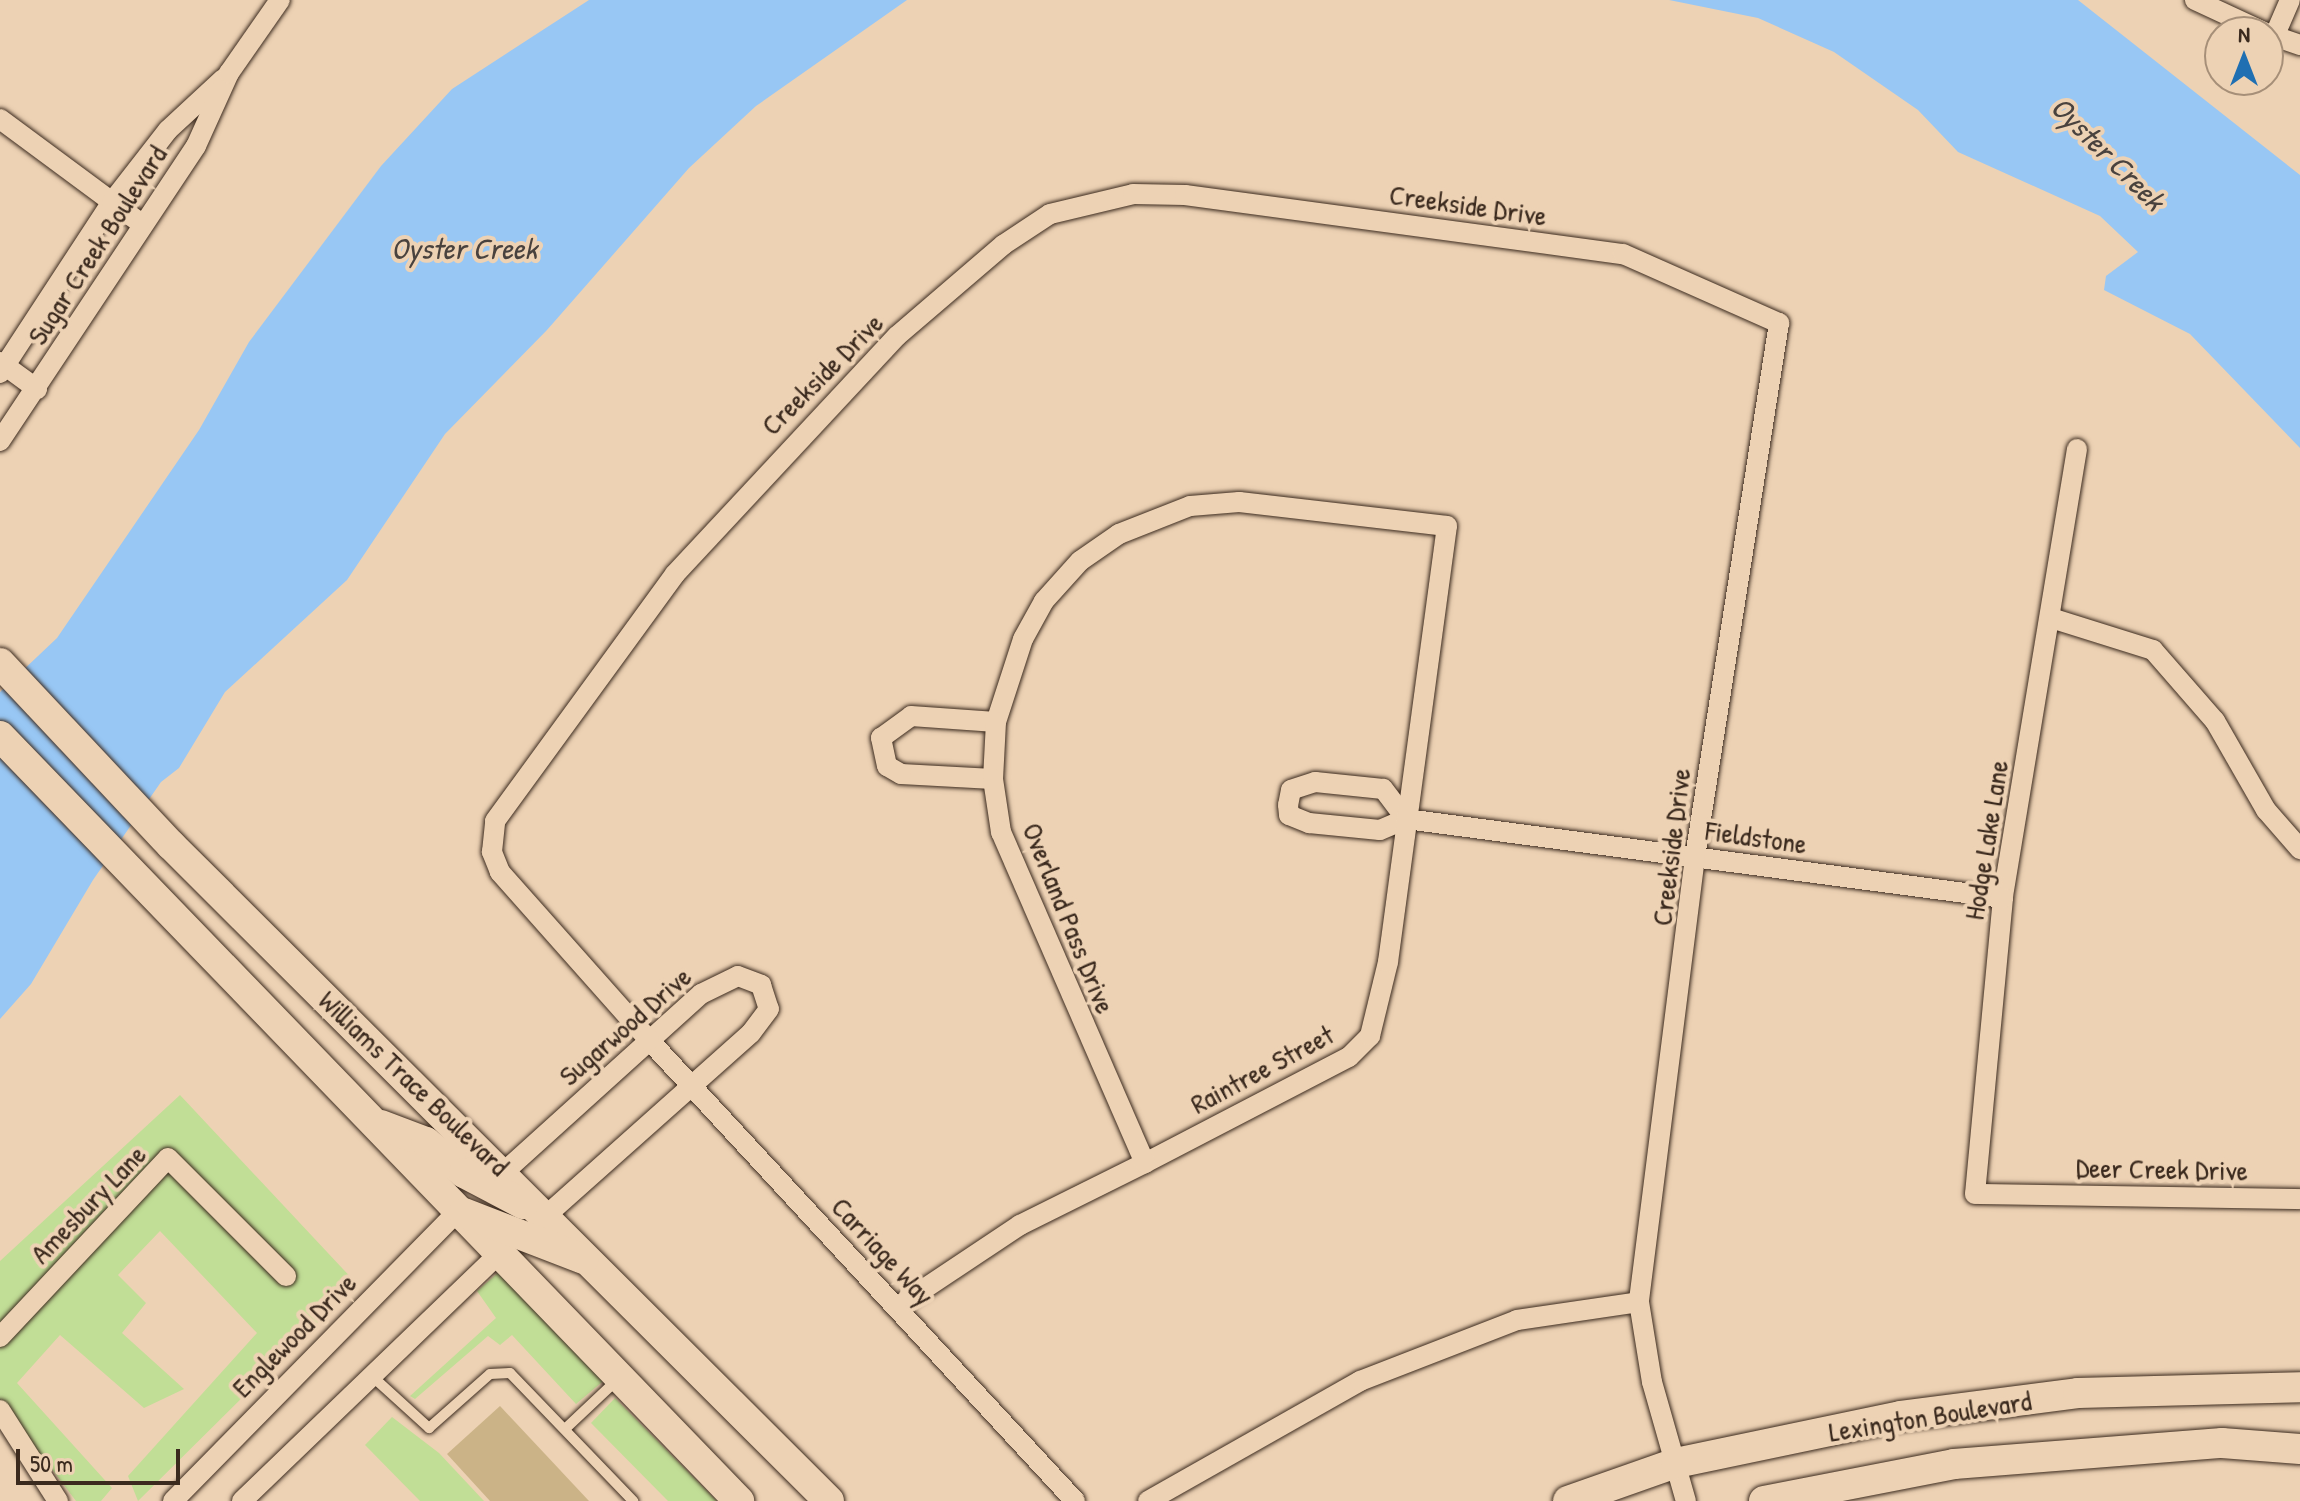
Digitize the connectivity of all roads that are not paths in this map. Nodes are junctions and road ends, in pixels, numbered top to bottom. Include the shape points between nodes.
1 (280, 0) edge
2 (2195, 0) edge
3 (2229, 8) edge
4 (229, 73) junction
5 (0, 119) edge
6 (112, 202) junction
7 (142, 224) junction
8 (2, 367) edge
9 (37, 389) junction
10 (0, 441) edge
11 (2077, 449) dead end
12 (1447, 526) joint
13 (2051, 618) junction
14 (0, 663) edge
15 (996, 722) junction
16 (0, 736) edge
17 (993, 779) junction
18 (1406, 819) junction
19 (2300, 849) edge
20 (1695, 857) junction
21 (2003, 898) junction
22 (649, 1040) junction
23 (693, 1088) junction
24 (371, 1121) junction
25 (1145, 1163) junction
26 (504, 1172) junction
27 (2023, 1194) joint
28 (2300, 1199) edge
29 (458, 1211) junction
30 (547, 1215) junction
31 (499, 1254) junction
32 (595, 1263) junction
33 (286, 1276) dead end
34 (1639, 1302) junction
35 (897, 1307) junction
36 (0, 1337) edge
37 (373, 1377) junction
38 (619, 1378) junction
39 (2300, 1387) edge
40 (0, 1410) edge
41 (565, 1429) junction
42 (2300, 1449) edge
43 (1676, 1463) junction
44 (820, 1498) edge
45 (58, 1501) edge
46 (173, 1501) edge
47 (242, 1501) edge
48 (633, 1501) edge
49 (739, 1501) edge
50 (1075, 1501) edge
51 (1148, 1501) edge
52 (1568, 1501) edge
53 (1686, 1501) edge
54 (1764, 1501) edge

1 - 4 street, Sugar Creek Boulevard
2 - 3 street
4 - 6 street, Sugar Creek Boulevard via 168,130
4 - 7 street, Sugar Creek Boulevard via 196,146
5 - 6 street
6 - 7 street
6 - 8 street, Sugar Creek Boulevard
7 - 9 street, Sugar Creek Boulevard
8 - 9 street
9 - 10 street, Sugar Creek Boulevard
11 - 13 street, Hodge Lake Lane
12 - 15 street, Overland Pass Drive via 1239,502 1190,506 1119,534 1080,561 1044,601 1008,678
12 - 18 street, Raintree Street
13 - 19 street via 2153,650 2215,721 2266,810
13 - 21 street, Hodge Lake Lane
14 - 26 main road, Williams Trace Boulevard via 171,845
15 - 17 street, Overland Pass Drive
15 - 17 street via 911,716 881,738 887,766 901,774
16 - 24 main road, Williams Trace Boulevard
17 - 25 street, Overland Pass Drive via 1019,884
18 - 18 street, Fieldstone via 1383,789 1315,782 1291,790 1288,805 1289,815 1309,823 1380,830
18 - 20 street, Fieldstone
18 - 25 street, Raintree Street via 1388,962 1370,1036 1349,1057
20 - 21 street, Fieldstone
20 - 22 street, Creekside Drive via 1779,323 1623,254 1185,195 1086,202 1050,214 1003,245 897,336 770,466 675,574 495,821 492,852 500,872
20 - 34 street, Creekside Drive
21 - 27 street, Hodge Lake Lane via 1975,1194
22 - 23 street, Carriage Way
22 - 23 street, Sugarwood Drive via 724,979 738,976 761,985 769,1009 763,1020
22 - 26 street, Sugarwood Drive
23 - 30 street, Sugarwood Drive
23 - 35 street, Carriage Way
24 - 29 main road, Williams Trace Boulevard
24 - 30 main road via 426,1142 464,1173
25 - 35 street, Raintree Street via 1020,1225
26 - 30 main road, Williams Trace Boulevard
27 - 28 street, Deer Creek Drive
29 - 31 main road, Williams Trace Boulevard
29 - 32 main road
29 - 46 street, Englewood Drive
30 - 32 main road, Williams Trace Boulevard
31 - 37 street
31 - 38 main road, Williams Trace Boulevard
32 - 44 main road, Williams Trace Boulevard
33 - 36 street, Amesbury Lane via 168,1158
34 - 43 street, Creekside Drive via 1652,1382
34 - 51 street via 1517,1320 1360,1381
35 - 50 street, Carriage Way
37 - 41 lane via 429,1428 490,1374 510,1373
37 - 47 street
38 - 41 lane
38 - 49 main road, Williams Trace Boulevard
39 - 43 main road, Lexington Boulevard via 2078,1393 1901,1416
40 - 45 street
41 - 48 lane
42 - 54 main road, Lexington Boulevard via 2222,1443 1954,1464
43 - 52 main road, Lexington Boulevard
43 - 53 street, Creekside Drive

